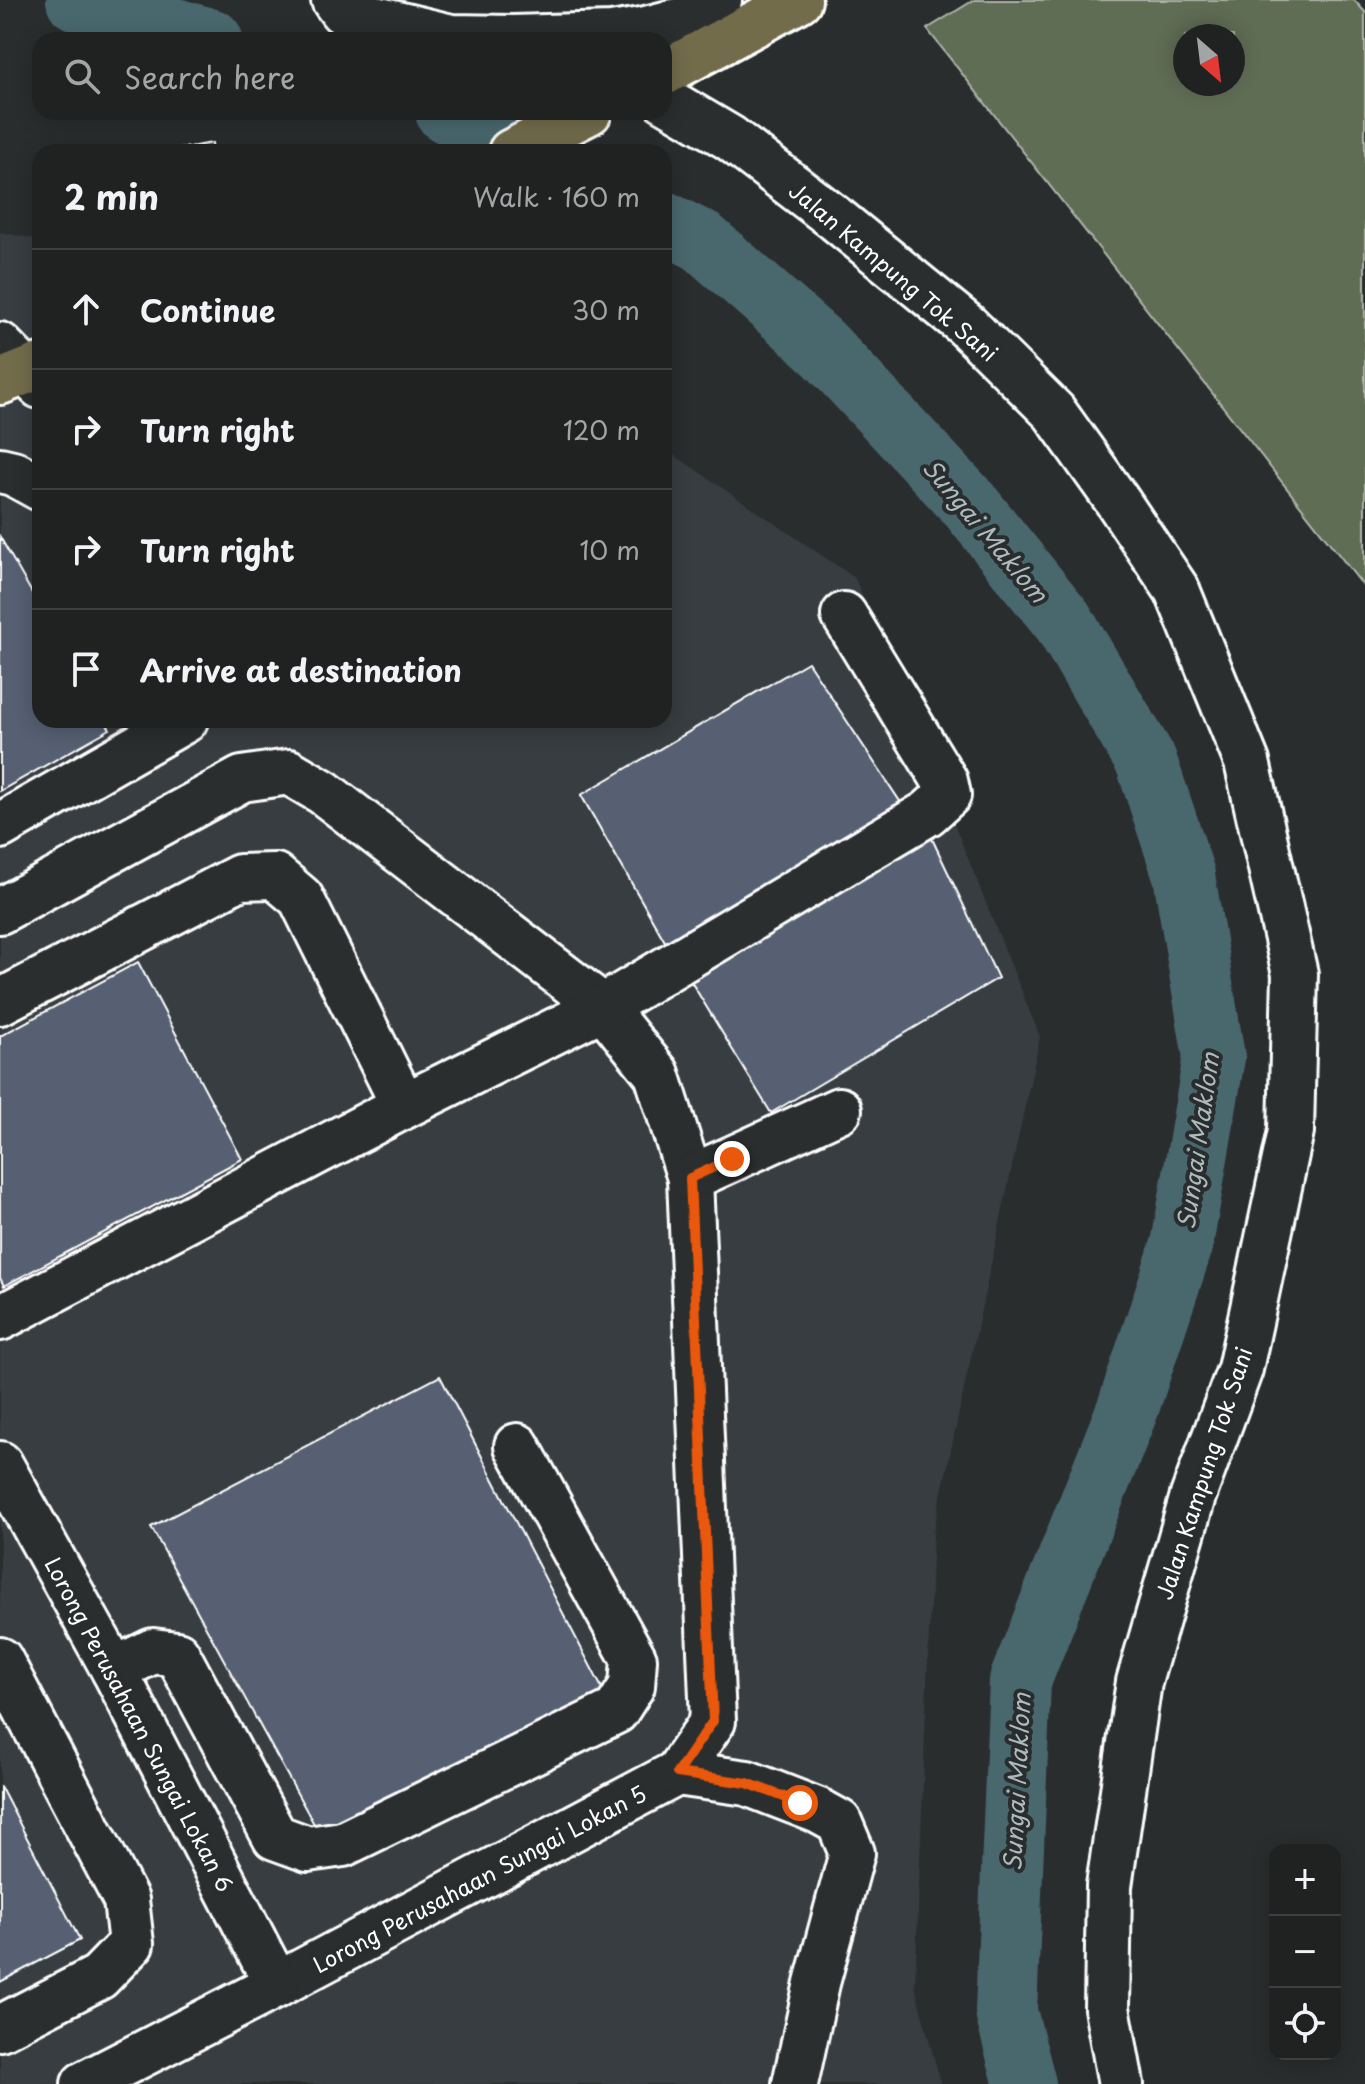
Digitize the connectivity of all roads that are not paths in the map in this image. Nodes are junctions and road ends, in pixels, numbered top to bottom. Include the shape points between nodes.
1 (334, 0) edge
2 (585, 0) edge
3 (719, 0) edge
4 (799, 0) edge
5 (430, 32) edge
6 (610, 32) edge
7 (630, 32) edge
8 (672, 69) edge
9 (672, 104) edge
10 (573, 120) edge
11 (527, 144) edge
12 (0, 470) edge
13 (32, 484) edge
14 (844, 615) dead end
15 (171, 728) edge
16 (0, 826) edge
17 (0, 911) edge
18 (0, 1002) edge
19 (603, 1007) junction
20 (404, 1106) junction
21 (839, 1110) dead end
22 (690, 1178) junction
23 (3, 1310) edge
24 (517, 1446) dead end
25 (0, 1464) edge
26 (0, 1660) edge
27 (114, 1670) junction
28 (677, 1773) junction
29 (277, 1985) junction
30 (0, 2028) edge
31 (84, 2084) edge
32 (795, 2084) edge
33 (1121, 2084) edge

1 - 5 street via 342,11
2 - 6 street
3 - 7 street via 685,19
4 - 8 main road
9 - 33 street, Jalan Kampung Tok Sani via 730,138 836,219 966,325 1054,412 1177,590 1247,762 1254,792 1295,974 1291,1131 1240,1369 1193,1496 1139,1682 1109,1886 1107,2008
10 - 11 main road
12 - 13 street
14 - 19 street via 945,781 948,795 928,813
15 - 16 street
17 - 19 street, Lorong Perusahaan Sungai Lokan 5 via 242,779 289,772 323,792
18 - 20 street via 240,877 275,876 301,898
19 - 20 street
19 - 22 street, Lorong Perusahaan Sungai Lokan 5 via 657,1074
20 - 23 street
21 - 22 street
22 - 28 street, Lorong Perusahaan Sungai Lokan 5 via 713,1721
24 - 27 street via 634,1659 632,1686 616,1711 343,1844 308,1849 275,1837 177,1654 153,1651
25 - 27 street, Lorong Perusahaan Sungai Lokan 6
26 - 30 street via 126,1900 131,1944 99,1977
27 - 29 street, Lorong Perusahaan Sungai Lokan 6
28 - 29 street, Lorong Perusahaan Sungai Lokan 5
28 - 32 street via 747,1783 819,1811 839,1822 852,1853
29 - 31 street, Lorong Perusahaan Sungai Lokan 5

